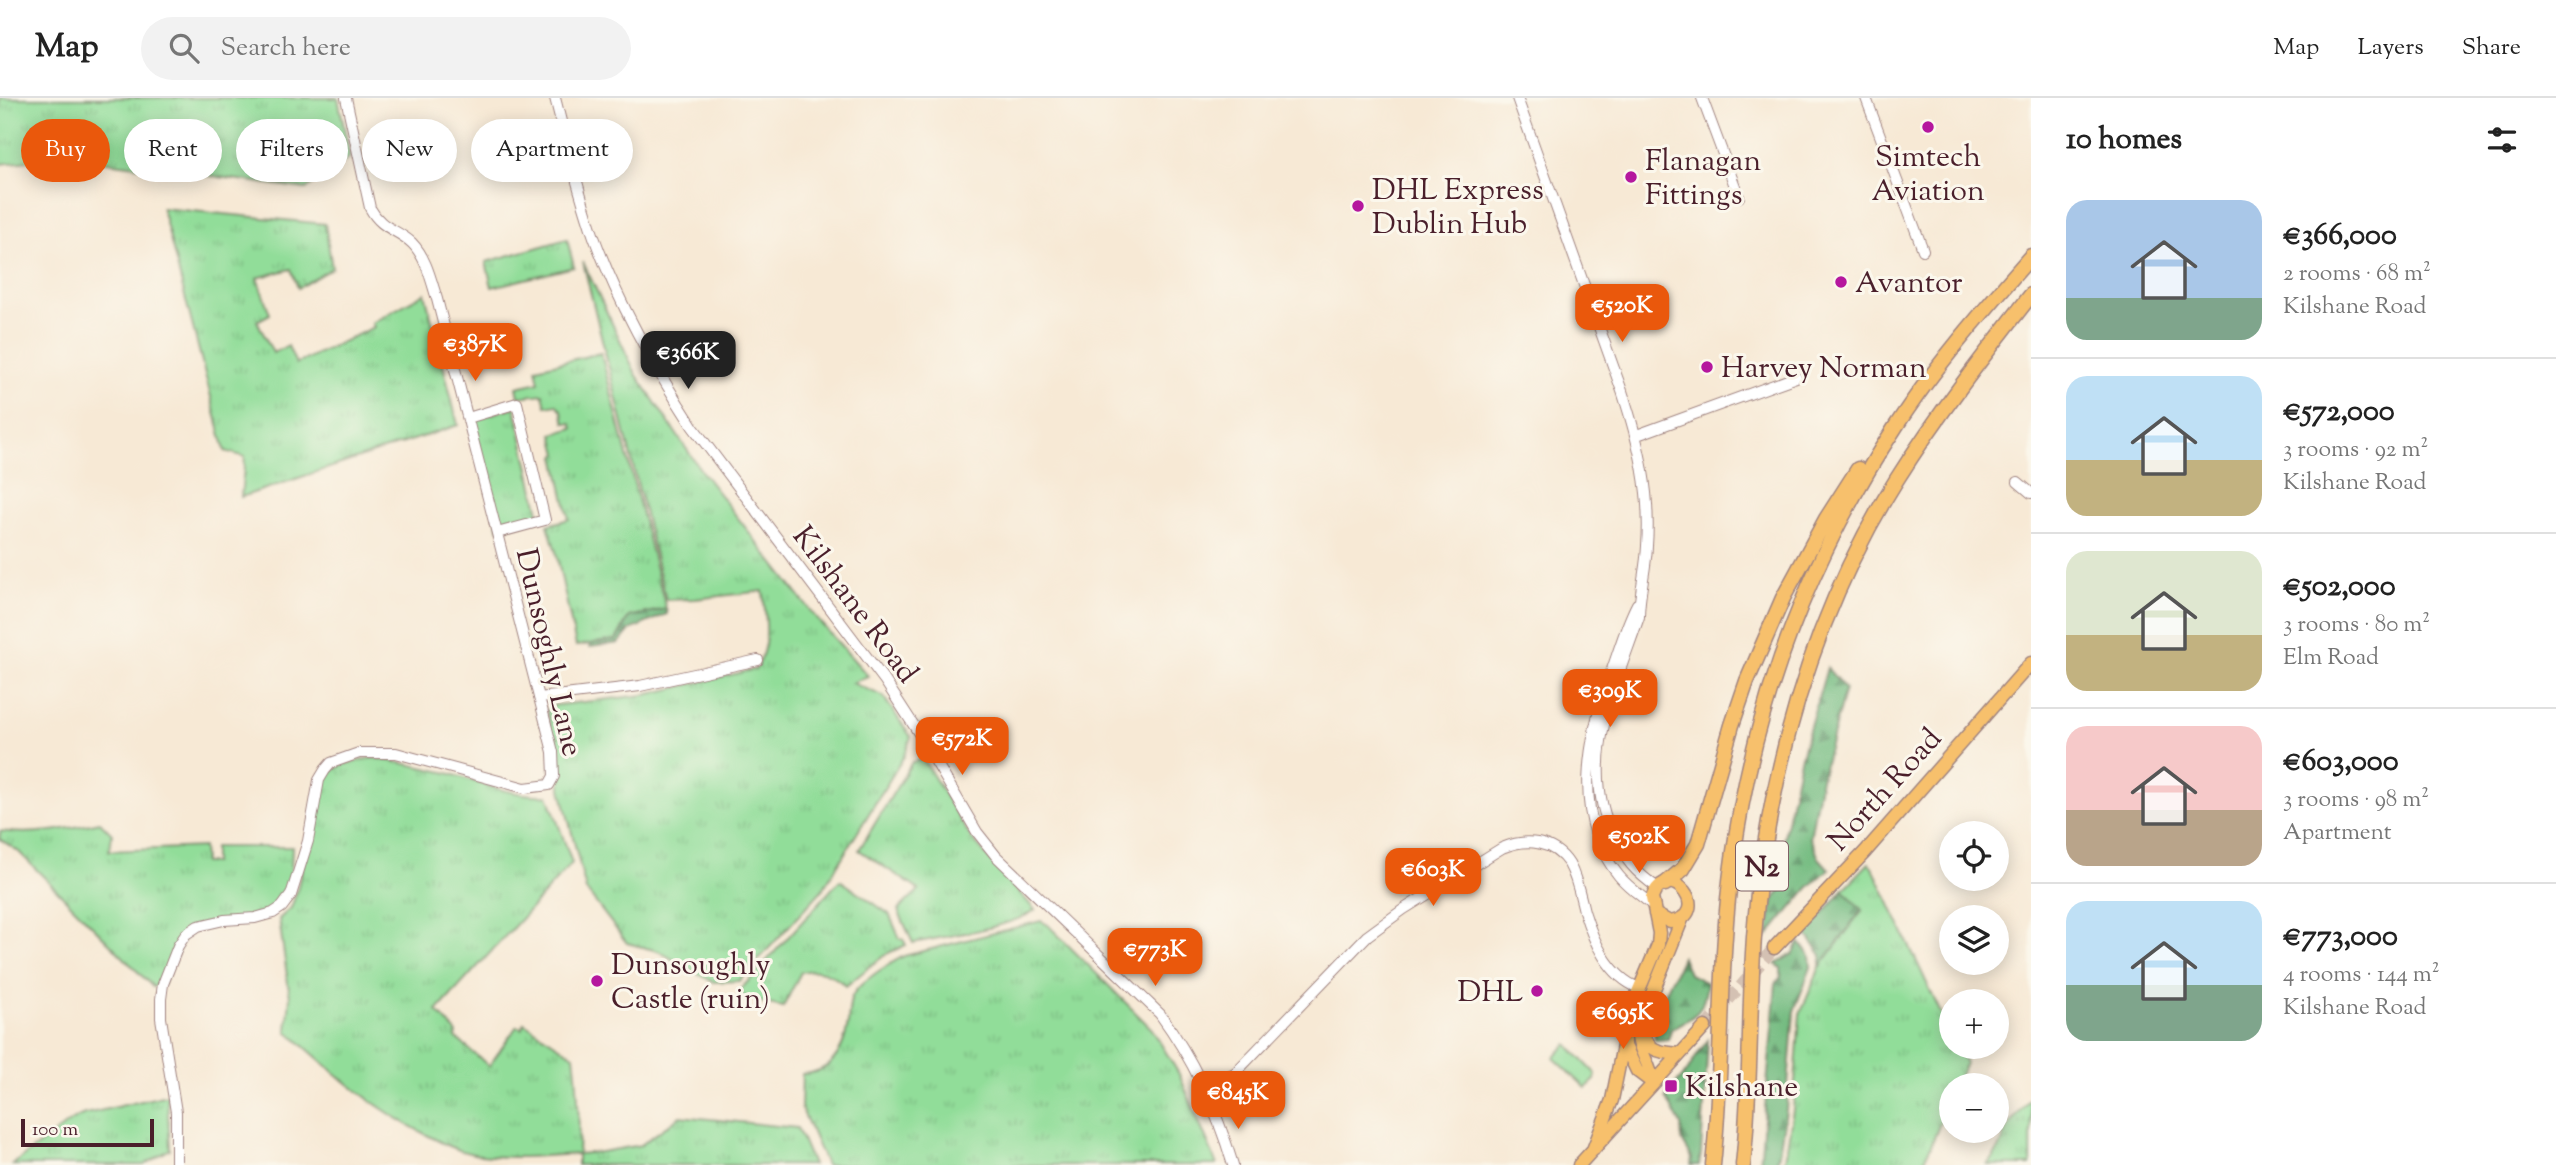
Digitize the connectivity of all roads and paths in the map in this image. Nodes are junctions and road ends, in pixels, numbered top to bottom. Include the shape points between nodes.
1 (346, 98) edge
2 (555, 98) edge
3 (1702, 98) edge
4 (1866, 98) edge
5 (1520, 99) edge
6 (1739, 197) dead end
7 (2031, 247) edge
8 (1923, 250) dead end
9 (2031, 256) edge
10 (2031, 295) edge
11 (1796, 377) dead end
12 (468, 418) junction
13 (1637, 435) junction
14 (2018, 482) dead end
15 (2031, 493) edge
16 (497, 533) junction
17 (1639, 601) junction
18 (758, 660) dead end
19 (2031, 663) edge
20 (539, 698) junction
21 (1661, 886) junction
22 (1653, 909) junction
23 (1682, 918) junction
24 (1774, 948) tunnel mouth
25 (1639, 988) junction
26 (1641, 1019) junction
27 (1704, 1027) tunnel mouth
28 (1624, 1042) junction
29 (1680, 1054) junction
30 (1654, 1083) junction
31 (1203, 1088) junction
32 (1593, 1150) junction
33 (176, 1165) edge
34 (1233, 1165) edge
35 (1580, 1165) edge
36 (1713, 1165) edge
37 (1742, 1165) edge

1 - 12 street, Dunsoghly Lane via 370,208 377,221 411,242 421,255
2 - 31 street, Kilshane Road via 594,237 621,303 693,427 890,689 977,832 996,856 1160,1014
3 - 6 street
4 - 8 street
5 - 13 street
7 - 21 highway via 1913,388 1826,519 1783,598 1752,670 1698,844 1683,869
9 - 36 highway, N2 via 1956,345 1860,483 1812,578 1780,658 1753,751 1732,860
10 - 37 highway, N2 via 1896,481 1843,578 1803,684 1770,807 1759,888
11 - 13 street
12 - 16 street, Dunsoghly Lane
12 - 16 street via 517,403 545,520
13 - 17 street via 1649,510
14 - 15 street
16 - 20 street, Dunsoghly Lane
17 - 21 street via 1639,617 1600,739 1597,772 1600,801 1625,859 1641,877
17 - 22 street via 1598,712 1588,770 1589,801 1595,832 1609,861
18 - 20 street via 640,686
19 - 24 main road, North Road
20 - 33 street, Dunsoghly Lane via 555,767 549,785 525,788 396,753 359,753 331,763 319,779 292,895 282,907 255,918 198,926 186,934 163,984 161,999 176,1112
21 - 22 main road via 1652,898
21 - 23 main road via 1678,885 1688,894 1689,906
22 - 23 main road via 1670,922
22 - 25 main road via 1658,945
23 - 26 main road
25 - 28 main road
25 - 31 street via 1625,981 1599,949 1570,866 1560,854 1539,844 1517,842 1385,921 1235,1073
26 - 29 main road via 1650,1047
26 - 30 main road via 1640,1051
27 - 29 main road
28 - 30 main road via 1637,1071
28 - 32 main road via 1612,1100
29 - 30 main road
30 - 32 main road
31 - 34 street, Kilshane Road
32 - 35 main road

